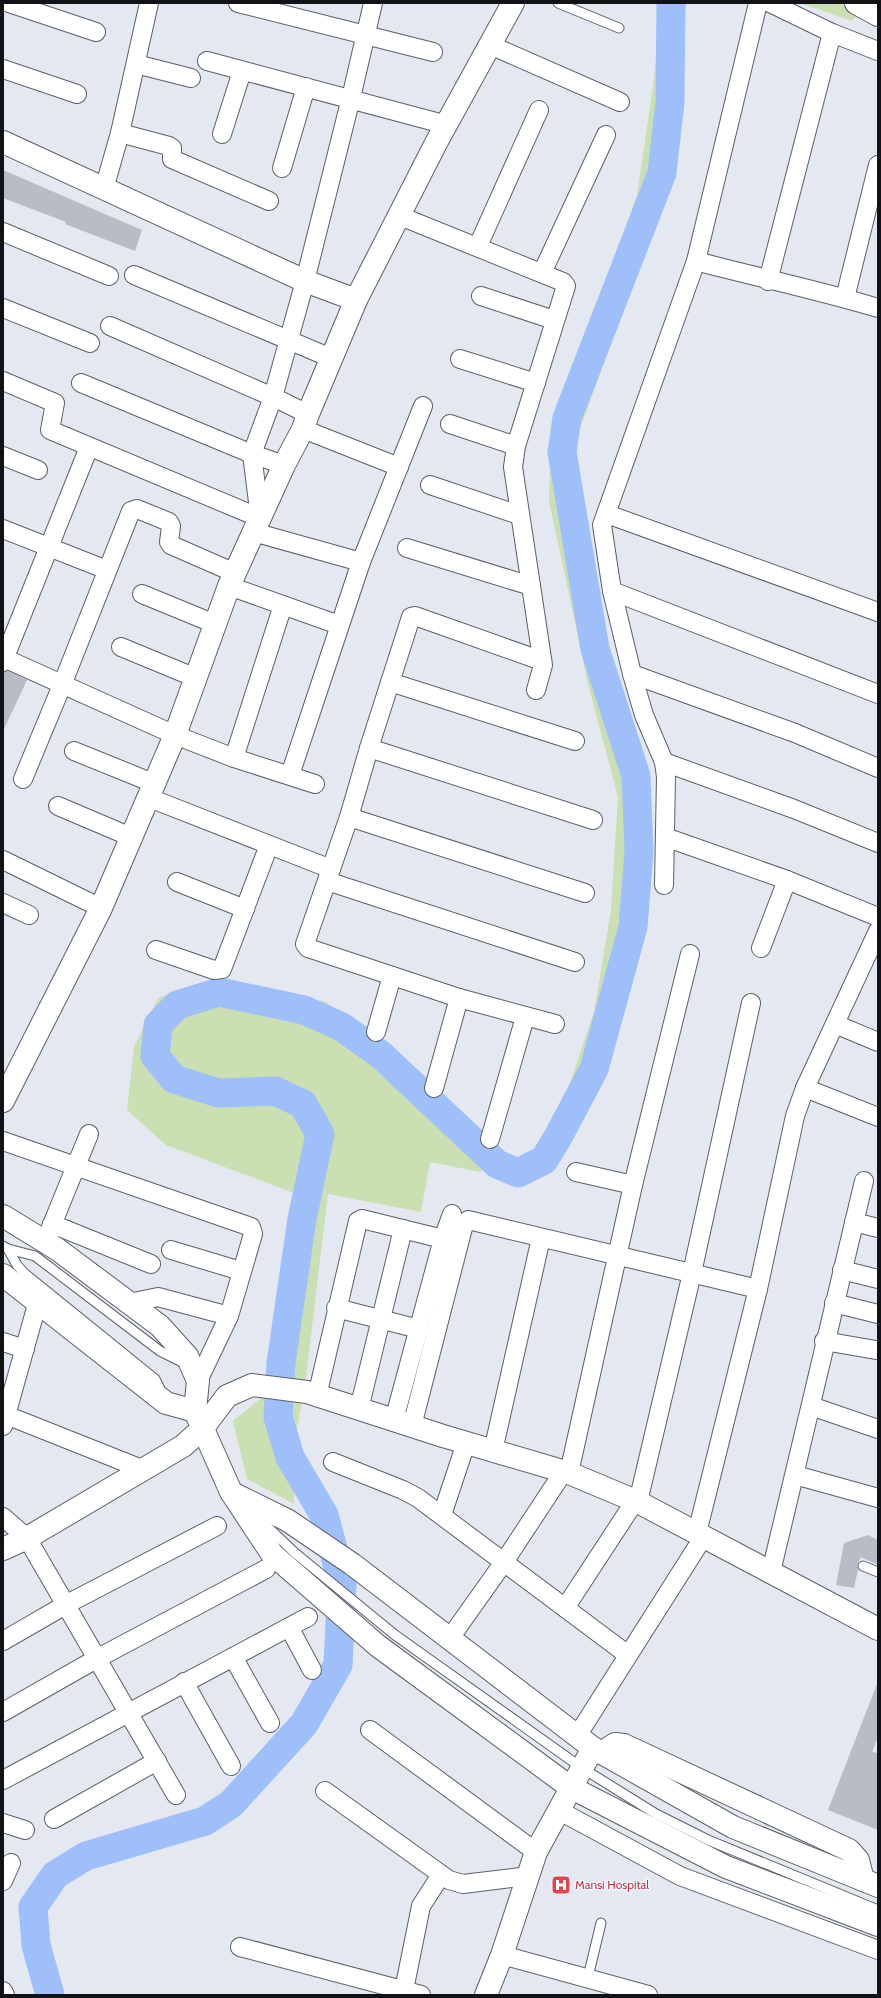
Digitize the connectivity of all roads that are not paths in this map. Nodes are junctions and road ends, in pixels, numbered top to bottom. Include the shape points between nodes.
1 (9, 3) edge
2 (149, 3) edge
3 (238, 3) edge
4 (373, 3) edge
5 (513, 3) edge
6 (558, 3) edge
7 (758, 3) edge
8 (770, 3) edge
9 (856, 3) edge
10 (878, 15) edge
11 (620, 28) dead end
12 (96, 32) dead end
13 (832, 33) junction
14 (366, 36) junction
15 (490, 46) junction
16 (878, 51) edge
17 (433, 52) dead end
18 (207, 61) dead end
19 (136, 64) junction
20 (3, 69) edge
21 (242, 71) junction
22 (191, 78) dead end
23 (306, 88) junction
24 (77, 94) dead end
25 (352, 98) junction
26 (620, 102) dead end
27 (539, 110) dead end
28 (447, 125) junction
29 (120, 134) junction
30 (222, 134) dead end
31 (606, 135) dead end
32 (3, 142) edge
33 (878, 165) edge
34 (282, 168) dead end
35 (104, 189) junction
36 (269, 201) dead end
37 (400, 216) junction
38 (3, 232) edge
39 (478, 246) junction
40 (696, 261) junction
41 (542, 273) junction
42 (134, 275) dead end
43 (109, 276) dead end
44 (306, 281) junction
45 (768, 281) junction
46 (481, 296) dead end
47 (845, 298) junction
48 (356, 300) junction
49 (3, 308) edge
50 (878, 308) edge
51 (554, 320) junction
52 (110, 326) dead end
53 (289, 340) junction
54 (90, 343) dead end
55 (331, 358) junction
56 (460, 359) dead end
57 (3, 381) edge
58 (81, 382) dead end
59 (536, 383) junction
60 (273, 396) junction
61 (423, 406) dead end
62 (305, 421) junction
63 (450, 424) dead end
64 (516, 446) junction
65 (89, 447) junction
66 (252, 454) junction
67 (3, 456) edge
68 (284, 465) junction
69 (399, 467) junction
70 (38, 470) dead end
71 (430, 485) dead end
72 (607, 514) junction
73 (519, 515) junction
74 (256, 525) junction
75 (3, 529) edge
76 (48, 547) junction
77 (408, 548) dead end
78 (361, 562) junction
79 (107, 570) junction
80 (232, 580) junction
81 (531, 586) junction
82 (612, 591) junction
83 (142, 594) dead end
84 (283, 605) junction
85 (878, 612) edge
86 (215, 624) junction
87 (339, 625) junction
88 (121, 647) dead end
89 (4, 660) edge
90 (542, 661) junction
91 (632, 674) junction
92 (196, 678) junction
93 (390, 682) junction
94 (62, 685) junction
95 (536, 690) dead end
96 (878, 694) edge
97 (175, 735) junction
98 (575, 741) dead end
99 (369, 748) junction
100 (74, 751) dead end
101 (234, 758) junction
102 (664, 762) junction
103 (878, 768) edge
104 (290, 775) junction
105 (23, 779) dead end
106 (315, 784) dead end
107 (150, 790) junction
108 (58, 806) dead end
109 (349, 817) junction
110 (593, 820) dead end
111 (131, 837) junction
112 (665, 837) junction
113 (878, 843) edge
114 (269, 845) junction
115 (3, 860) edge
116 (329, 875) junction
117 (787, 880) junction
118 (177, 882) dead end
119 (664, 885) dead end
120 (585, 893) dead end
121 (3, 903) edge
122 (101, 908) junction
123 (245, 908) junction
124 (29, 915) dead end
125 (878, 917) edge
126 (878, 931) edge
127 (761, 948) dead end
128 (156, 950) dead end
129 (690, 954) dead end
130 (575, 962) dead end
131 (871, 964) edge
132 (392, 976) junction
133 (460, 998) junction
134 (751, 1003) dead end
135 (525, 1017) junction
136 (555, 1024) dead end
137 (835, 1024) junction
138 (376, 1032) dead end
139 (878, 1042) edge
140 (434, 1088) dead end
141 (805, 1088) junction
142 (3, 1101) edge
143 (878, 1117) edge
144 (89, 1134) dead end
145 (490, 1139) dead end
146 (3, 1141) edge
147 (75, 1166) junction
148 (576, 1172) dead end
149 (864, 1181) dead end
150 (633, 1185) junction
151 (452, 1214) dead end
152 (3, 1216) edge
153 (854, 1222) junction
154 (878, 1228) edge
155 (404, 1229) junction
156 (49, 1233) junction
157 (541, 1238) junction
158 (443, 1239) junction
159 (6, 1247) edge
160 (171, 1250) dead end
161 (617, 1256) junction
162 (151, 1264) dead end
163 (842, 1270) junction
164 (241, 1271) junction
165 (692, 1273) junction
166 (3, 1275) edge
167 (878, 1279) edge
168 (758, 1289) junction
169 (38, 1301) junction
170 (129, 1303) junction
171 (834, 1303) junction
172 (336, 1308) junction
173 (878, 1314) edge
174 (229, 1316) junction
175 (380, 1320) junction
176 (419, 1329) junction
177 (824, 1341) junction
178 (3, 1342) edge
179 (25, 1349) junction
180 (876, 1350) dead end
181 (196, 1374) junction
182 (312, 1394) junction
183 (166, 1403) junction
184 (811, 1406) junction
185 (359, 1409) junction
186 (5, 1415) edge
187 (199, 1420) junction
188 (403, 1423) junction
189 (878, 1429) edge
190 (466, 1443) junction
191 (493, 1451) junction
192 (333, 1462) dead end
193 (142, 1468) junction
194 (567, 1472) junction
195 (794, 1476) junction
196 (231, 1492) junction
197 (878, 1498) edge
198 (637, 1501) junction
199 (442, 1515) junction
200 (3, 1517) edge
201 (217, 1526) dead end
202 (701, 1535) junction
203 (27, 1538) junction
204 (3, 1549) edge
205 (504, 1562) junction
206 (863, 1566) dead end
207 (266, 1569) dead end
208 (771, 1572) junction
209 (878, 1572) edge
210 (67, 1604) junction
211 (565, 1608) junction
212 (308, 1617) dead end
213 (289, 1627) junction
214 (878, 1629) edge
215 (450, 1638) junction
216 (3, 1641) edge
217 (628, 1655) junction
218 (233, 1657) junction
219 (98, 1658) junction
220 (312, 1670) dead end
221 (184, 1682) junction
222 (3, 1712) edge
223 (128, 1712) junction
224 (270, 1723) dead end
225 (370, 1730) dead end
226 (590, 1746) junction
227 (157, 1762) junction
228 (231, 1766) dead end
229 (582, 1768) junction
230 (3, 1780) edge
231 (570, 1787) junction
232 (325, 1791) dead end
233 (176, 1795) dead end
234 (558, 1810) junction
235 (54, 1819) dead end
236 (3, 1823) edge
237 (25, 1830) dead end
238 (536, 1852) junction
239 (11, 1863) dead end
240 (441, 1875) junction
241 (528, 1876) junction
242 (3, 1881) edge
243 (871, 1883) edge
244 (878, 1910) edge
245 (601, 1923) dead end
246 (878, 1925) edge
247 (240, 1947) dead end
248 (878, 1950) edge
249 (502, 1955) junction
250 (588, 1977) junction
251 (3, 1991) edge
252 (412, 1993) edge
253 (5, 1995) edge
254 (486, 1995) edge
255 (648, 1995) edge

1 - 12 street
2 - 19 street
3 - 14 street
4 - 14 street
5 - 15 street
6 - 11 lane
7 - 40 street
8 - 13 street
9 - 10 street
13 - 16 street
13 - 45 street
14 - 17 street
14 - 25 street
15 - 26 street
15 - 28 street
18 - 21 street
19 - 22 street
19 - 29 street
20 - 24 street
21 - 23 street
21 - 30 street
23 - 25 street
23 - 34 street
25 - 28 street
25 - 44 street
27 - 39 street
28 - 37 street
29 - 35 street
29 - 36 street via 169,146 172,148 172,159
31 - 41 street
32 - 35 street
33 - 47 street
35 - 44 street
37 - 39 street
37 - 48 street
38 - 43 street
39 - 41 street
40 - 45 street
40 - 72 street
41 - 51 street via 566,286
42 - 53 street
44 - 48 street
44 - 53 street
45 - 47 street
46 - 51 street
47 - 50 street
48 - 55 street
49 - 54 street
51 - 59 street
52 - 60 street
53 - 55 street
53 - 60 street
55 - 62 street
56 - 59 street
57 - 65 street via 54,402 56,405 49,429
58 - 66 street
59 - 64 street
60 - 62 street
60 - 66 street
61 - 69 street
62 - 68 street
62 - 69 street
63 - 64 street
64 - 73 street via 513,467
65 - 74 street
65 - 76 street
66 - 68 street
66 - 74 street
67 - 70 street
68 - 74 street
69 - 78 street
71 - 73 street
72 - 82 street via 602,530
72 - 85 street
73 - 81 street
74 - 78 street
74 - 80 street
75 - 76 street
76 - 79 street
76 - 89 street
77 - 81 street
78 - 87 street
79 - 80 street via 131,511 135,508 170,523 171,545
79 - 94 street
80 - 84 street
80 - 86 street
81 - 90 street
82 - 91 street
82 - 96 street
83 - 86 street
84 - 87 street
84 - 101 street
86 - 92 street
87 - 104 street
88 - 92 street
89 - 94 street
90 - 93 street via 413,616
90 - 95 street
91 - 102 street via 644,715
91 - 103 street via 795,733
92 - 97 street
93 - 98 street
93 - 99 street
94 - 97 street
94 - 105 street
97 - 101 street
97 - 107 street
99 - 109 street
99 - 110 street
100 - 107 street
101 - 104 street
102 - 112 street via 667,783
102 - 113 street via 794,809
104 - 106 street
107 - 111 street
107 - 114 street
108 - 111 street
109 - 116 street
109 - 120 street
111 - 122 street
112 - 117 street
112 - 119 street
114 - 116 street
114 - 123 street
115 - 122 street
116 - 130 street
116 - 132 street via 305,942 306,946
117 - 125 street
117 - 127 street
118 - 123 street
121 - 124 street
122 - 142 street
123 - 128 street via 222,968 214,970
126 - 131 street
129 - 150 street
131 - 137 street
132 - 133 street
132 - 138 street
133 - 135 street
133 - 140 street
134 - 165 street
135 - 136 street
135 - 145 street
137 - 139 street
137 - 141 street
141 - 143 street
141 - 168 street via 795,1116
144 - 147 street
146 - 147 street
147 - 156 street
147 - 164 street via 251,1227 253,1234
148 - 150 street
149 - 153 street
150 - 161 street
151 - 158 street
152 - 156 street
153 - 154 street
153 - 163 street
155 - 158 street
155 - 172 street via 362,1219 358,1221
155 - 175 street
156 - 162 street
156 - 170 street
157 - 161 street
157 - 188 street via 470,1219 466,1221
157 - 191 street
158 - 176 street
159 - 181 lane via 35,1256 160,1351
159 - 183 lane via 24,1273 155,1379 161,1387
160 - 164 street
161 - 165 street
161 - 194 street
163 - 167 street
163 - 171 street
164 - 174 street
165 - 168 street
165 - 198 street
166 - 169 street
168 - 202 street
169 - 179 street
169 - 183 street
170 - 174 street via 158,1297
170 - 181 street via 160,1326 187,1356
171 - 173 street
171 - 177 street
172 - 175 street
172 - 182 street
174 - 181 street
175 - 176 street
175 - 185 street
176 - 188 street
177 - 180 street
177 - 184 street
178 - 179 street
179 - 186 street
181 - 187 street
182 - 185 street
182 - 187 street via 252,1385 227,1396
183 - 187 street
184 - 189 street
184 - 195 street
185 - 188 street
186 - 193 street
187 - 193 street via 183,1446
187 - 196 street
188 - 190 street
190 - 191 street
190 - 199 street
191 - 194 street
192 - 199 street via 403,1490
193 - 203 street
194 - 198 street
194 - 205 street
195 - 197 street
195 - 208 street
196 - 215 street via 287,1520 352,1564
196 - 229 lane via 295,1552 395,1635
196 - 231 street via 272,1554 302,1581 378,1646
198 - 202 street
198 - 211 street
199 - 205 street
200 - 203 street
201 - 210 street
202 - 208 street
202 - 217 street
203 - 204 street
203 - 210 street
205 - 211 street
205 - 215 street
206 - 209 lane
207 - 219 street
208 - 214 street
210 - 216 street
210 - 219 street
211 - 217 street
212 - 213 street
213 - 218 street
213 - 220 street
215 - 226 street
217 - 226 street
218 - 221 street
218 - 224 street
219 - 222 street
219 - 223 street
221 - 223 street
221 - 228 street
223 - 227 street
223 - 230 street
225 - 238 street
226 - 229 street
226 - 243 street via 674,1796 733,1827
227 - 233 street
227 - 235 street
229 - 231 street
229 - 244 lane via 656,1814 708,1840
231 - 234 street
231 - 246 street via 726,1867
232 - 240 street
234 - 238 street
234 - 248 street via 680,1876
236 - 237 street
238 - 241 street
239 - 242 street
240 - 241 street via 464,1884
240 - 252 street via 421,1906
241 - 249 street
245 - 250 lane
247 - 252 street
249 - 250 street
249 - 254 street
250 - 255 street
251 - 253 street

